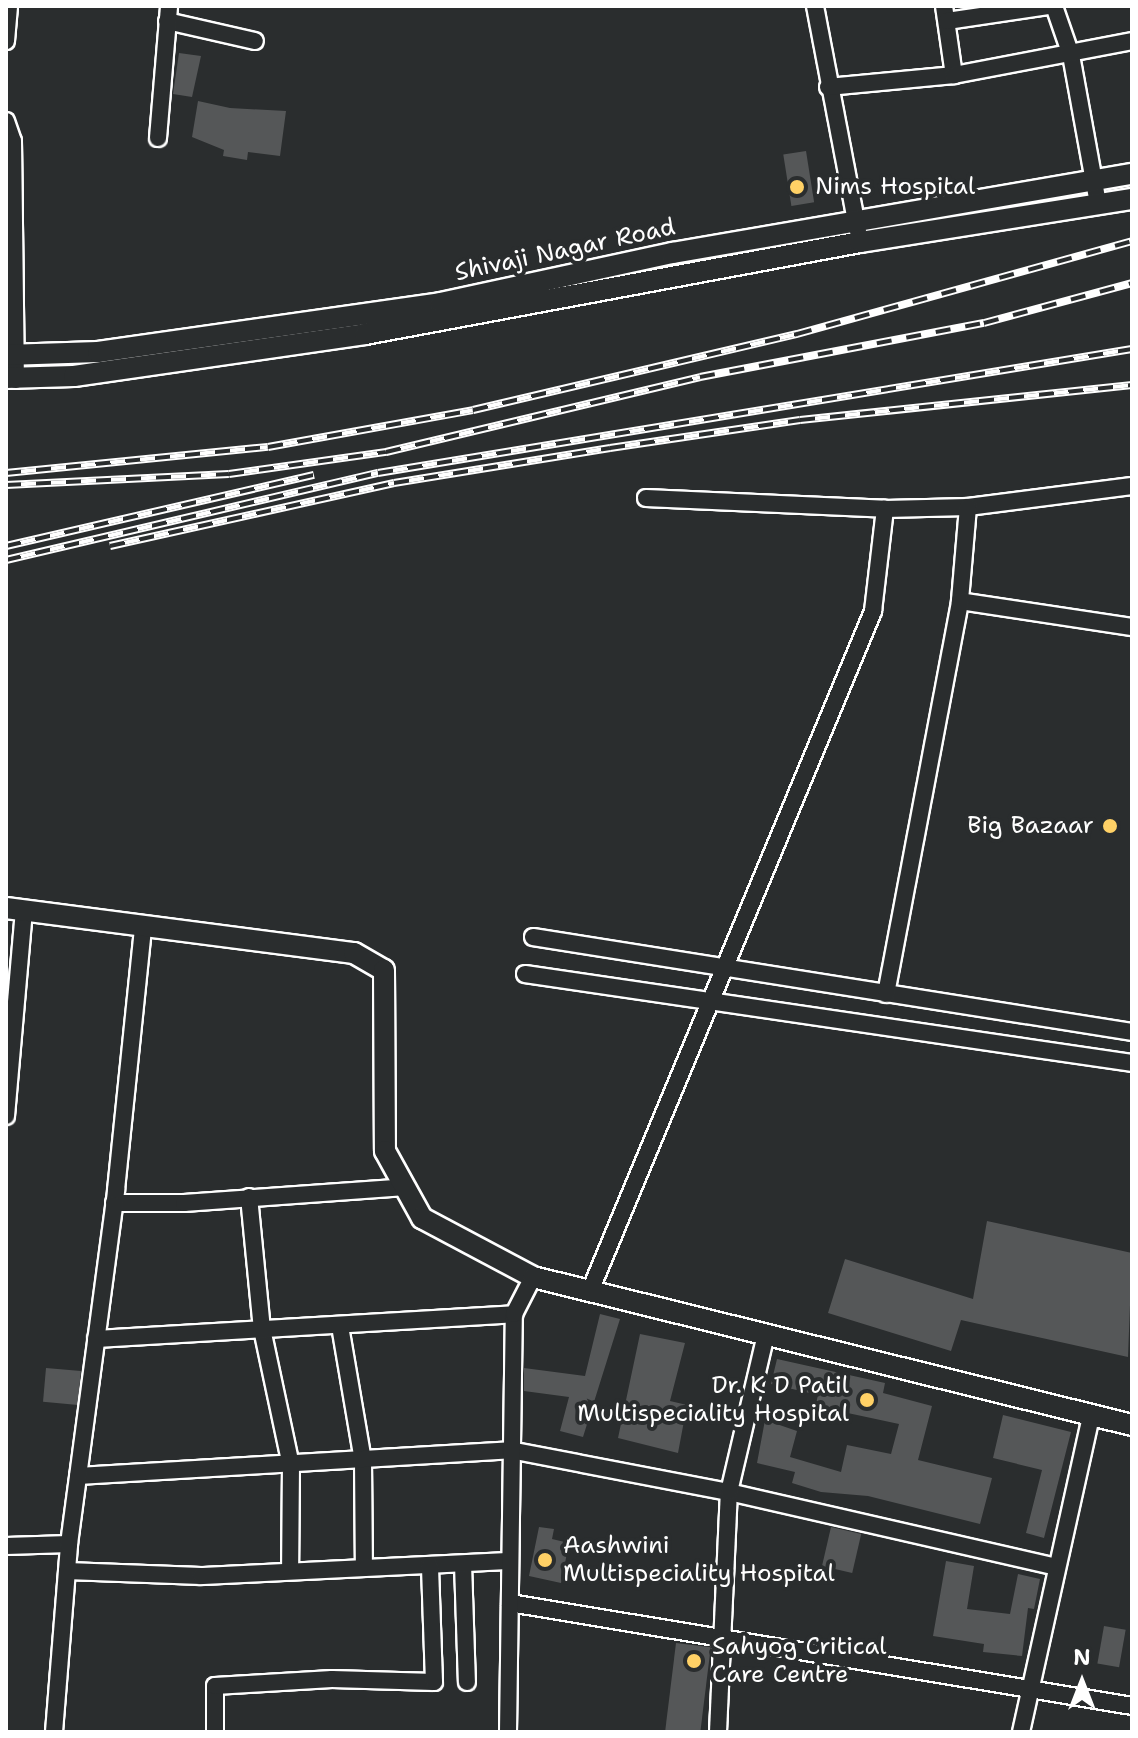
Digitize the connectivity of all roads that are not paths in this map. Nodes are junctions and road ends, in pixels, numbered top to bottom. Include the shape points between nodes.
1 (9, 6) edge
2 (815, 6) edge
3 (1051, 6) edge
4 (168, 13) edge
5 (946, 14) edge
6 (6, 41) edge
7 (255, 41) dead end
8 (1132, 41) edge
9 (1071, 55) junction
10 (954, 75) junction
11 (828, 87) junction
12 (6, 121) edge
13 (158, 138) dead end
14 (1132, 174) edge
15 (1094, 181) junction
16 (1132, 199) edge
17 (1098, 204) junction
18 (856, 221) junction
19 (860, 242) junction
20 (11, 355) edge
21 (11, 379) edge
22 (1132, 486) edge
23 (646, 498) dead end
24 (968, 507) junction
25 (885, 509) junction
26 (960, 601) junction
27 (1132, 627) edge
28 (15, 909) edge
29 (143, 928) junction
30 (533, 937) dead end
31 (725, 971) junction
32 (525, 974) dead end
33 (886, 994) junction
34 (713, 999) junction
35 (1132, 1032) edge
36 (9, 1048) edge
37 (1132, 1063) edge
38 (6, 1116) edge
39 (405, 1187) junction
40 (249, 1197) junction
41 (114, 1203) junction
42 (533, 1277) junction
43 (590, 1291) junction
44 (514, 1314) junction
45 (340, 1326) junction
46 (262, 1329) junction
47 (766, 1334) junction
48 (96, 1339) junction
49 (1091, 1415) junction
50 (1132, 1425) edge
51 (510, 1450) junction
52 (363, 1461) junction
53 (291, 1465) junction
54 (78, 1476) junction
55 (729, 1492) junction
56 (69, 1544) junction
57 (6, 1546) edge
58 (510, 1561) junction
59 (463, 1564) junction
60 (430, 1565) junction
61 (1056, 1567) junction
62 (364, 1568) junction
63 (67, 1571) junction
64 (290, 1571) junction
65 (510, 1603) junction
66 (720, 1634) junction
67 (467, 1682) dead end
68 (1029, 1688) junction
69 (1132, 1706) edge
70 (54, 1732) edge
71 (215, 1732) edge
72 (508, 1732) edge
73 (718, 1732) edge
74 (1021, 1732) edge

1 - 6 street
2 - 11 street
3 - 5 street
3 - 9 street
4 - 7 street
4 - 13 street
5 - 10 street
8 - 9 street
9 - 10 street
9 - 15 street
10 - 11 street
11 - 18 street
12 - 20 street via 13,141
14 - 15 main road, Shivaji Nagar Road
15 - 17 street
15 - 18 main road, Shivaji Nagar Road
16 - 17 main road, Shivaji Nagar Road
17 - 19 main road, Shivaji Nagar Road
18 - 19 street
18 - 20 main road, Shivaji Nagar Road via 412,308 178,342
19 - 21 main road, Shivaji Nagar Road via 365,334
20 - 21 street
22 - 24 street
23 - 25 street
24 - 25 street
24 - 26 street
25 - 31 street via 873,611
26 - 27 street
26 - 33 street
28 - 29 main road
28 - 36 street
29 - 39 main road via 354,953 384,970 385,1151
29 - 41 street
30 - 31 street
31 - 33 street
31 - 34 street
32 - 34 street
33 - 35 street
34 - 37 street
34 - 43 street
36 - 38 street
39 - 40 street
39 - 42 main road via 422,1218
40 - 41 street
40 - 46 street
41 - 48 street
42 - 43 main road
42 - 44 street
43 - 47 main road
44 - 45 street
44 - 51 street
45 - 46 street
45 - 52 street
46 - 48 street
46 - 53 street
47 - 49 main road
47 - 55 street
48 - 54 street
49 - 50 main road
49 - 61 street
51 - 52 street
51 - 55 street
51 - 58 street
52 - 53 street
52 - 62 street
53 - 54 street
53 - 64 street
54 - 56 street
55 - 61 street
55 - 66 street
56 - 57 street
56 - 63 street
58 - 59 street
58 - 65 street
59 - 60 street
59 - 67 street
60 - 62 street
60 - 71 street via 434,1682 332,1679 215,1686
61 - 68 street
62 - 64 street
63 - 64 street via 188,1576
63 - 70 street
65 - 66 street
65 - 72 street
66 - 68 street
66 - 73 street
68 - 69 street
68 - 74 street

